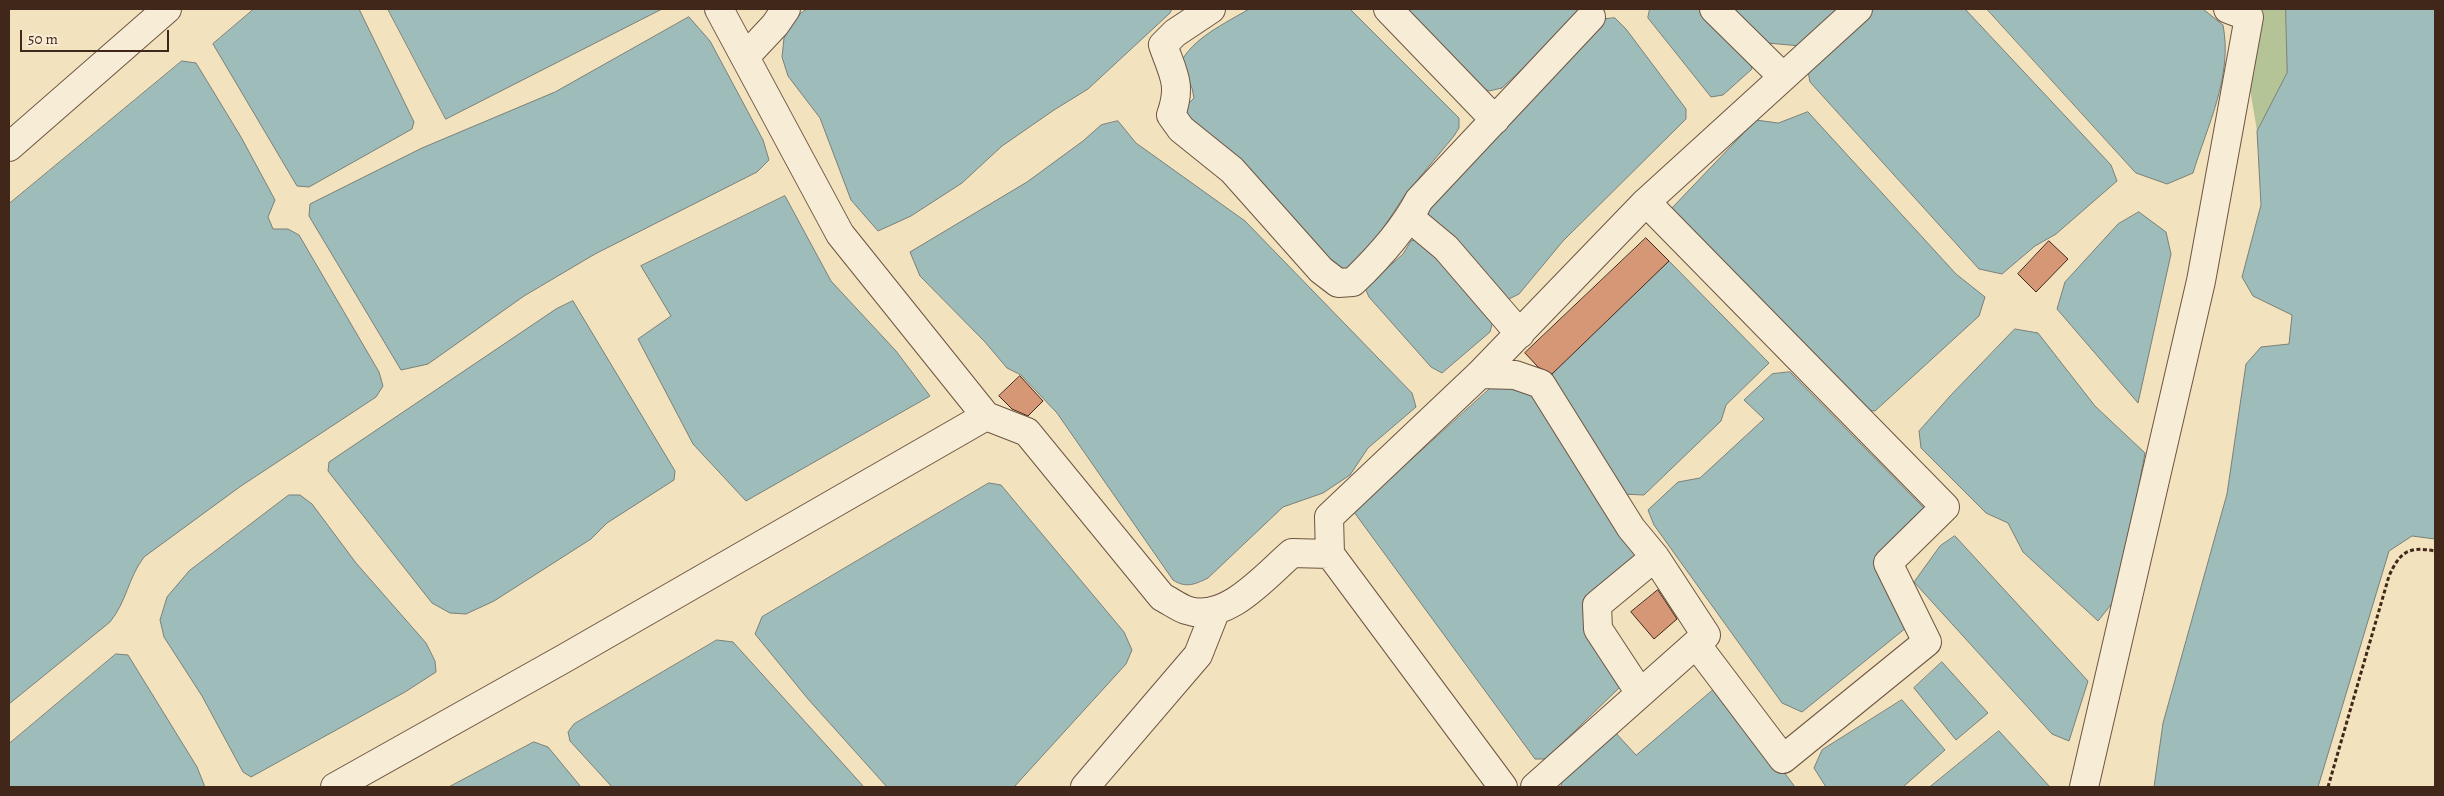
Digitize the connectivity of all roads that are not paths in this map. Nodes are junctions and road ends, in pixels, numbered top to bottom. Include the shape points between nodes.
1 (167, 9) edge
2 (719, 9) edge
3 (786, 9) edge
4 (1388, 9) edge
5 (1714, 9) edge
6 (1858, 9) edge
7 (2228, 9) edge
8 (1206, 10) edge
9 (1591, 17) dead end
10 (745, 57) junction
11 (1782, 76) junction
12 (1495, 120) junction
13 (9, 147) edge
14 (1646, 202) junction
15 (1410, 218) junction
16 (1520, 334) junction
17 (1480, 374) junction
18 (986, 416) junction
19 (1330, 554) junction
20 (1655, 557) junction
21 (1215, 612) junction
22 (1696, 644) junction
23 (1640, 693) junction
24 (335, 787) edge
25 (1085, 787) edge
26 (1503, 787) edge
27 (1535, 787) edge
28 (2084, 787) edge

1 - 13 street
2 - 10 street
3 - 10 street
4 - 12 street
5 - 11 street
6 - 11 street
7 - 28 street via 2249,17 2203,271
8 - 15 street via 1163,44 1177,87 1170,115 1181,129 1232,170 1321,270 1338,283 1353,282
9 - 12 street
10 - 18 street via 840,234
11 - 14 street
12 - 15 street via 1419,200
14 - 16 street
14 - 22 street via 1944,508 1888,563 1927,642 1783,759
15 - 16 street via 1446,248
16 - 17 street
17 - 19 street via 1329,517
17 - 20 street via 1515,375 1540,384 1631,528
18 - 21 street via 1027,432 1162,597 1187,610
18 - 24 street
19 - 21 street via 1292,553 1234,603
19 - 26 street
20 - 22 street via 1706,635
20 - 23 street via 1597,605 1598,629
21 - 25 street via 1198,655
22 - 23 street
23 - 27 street

